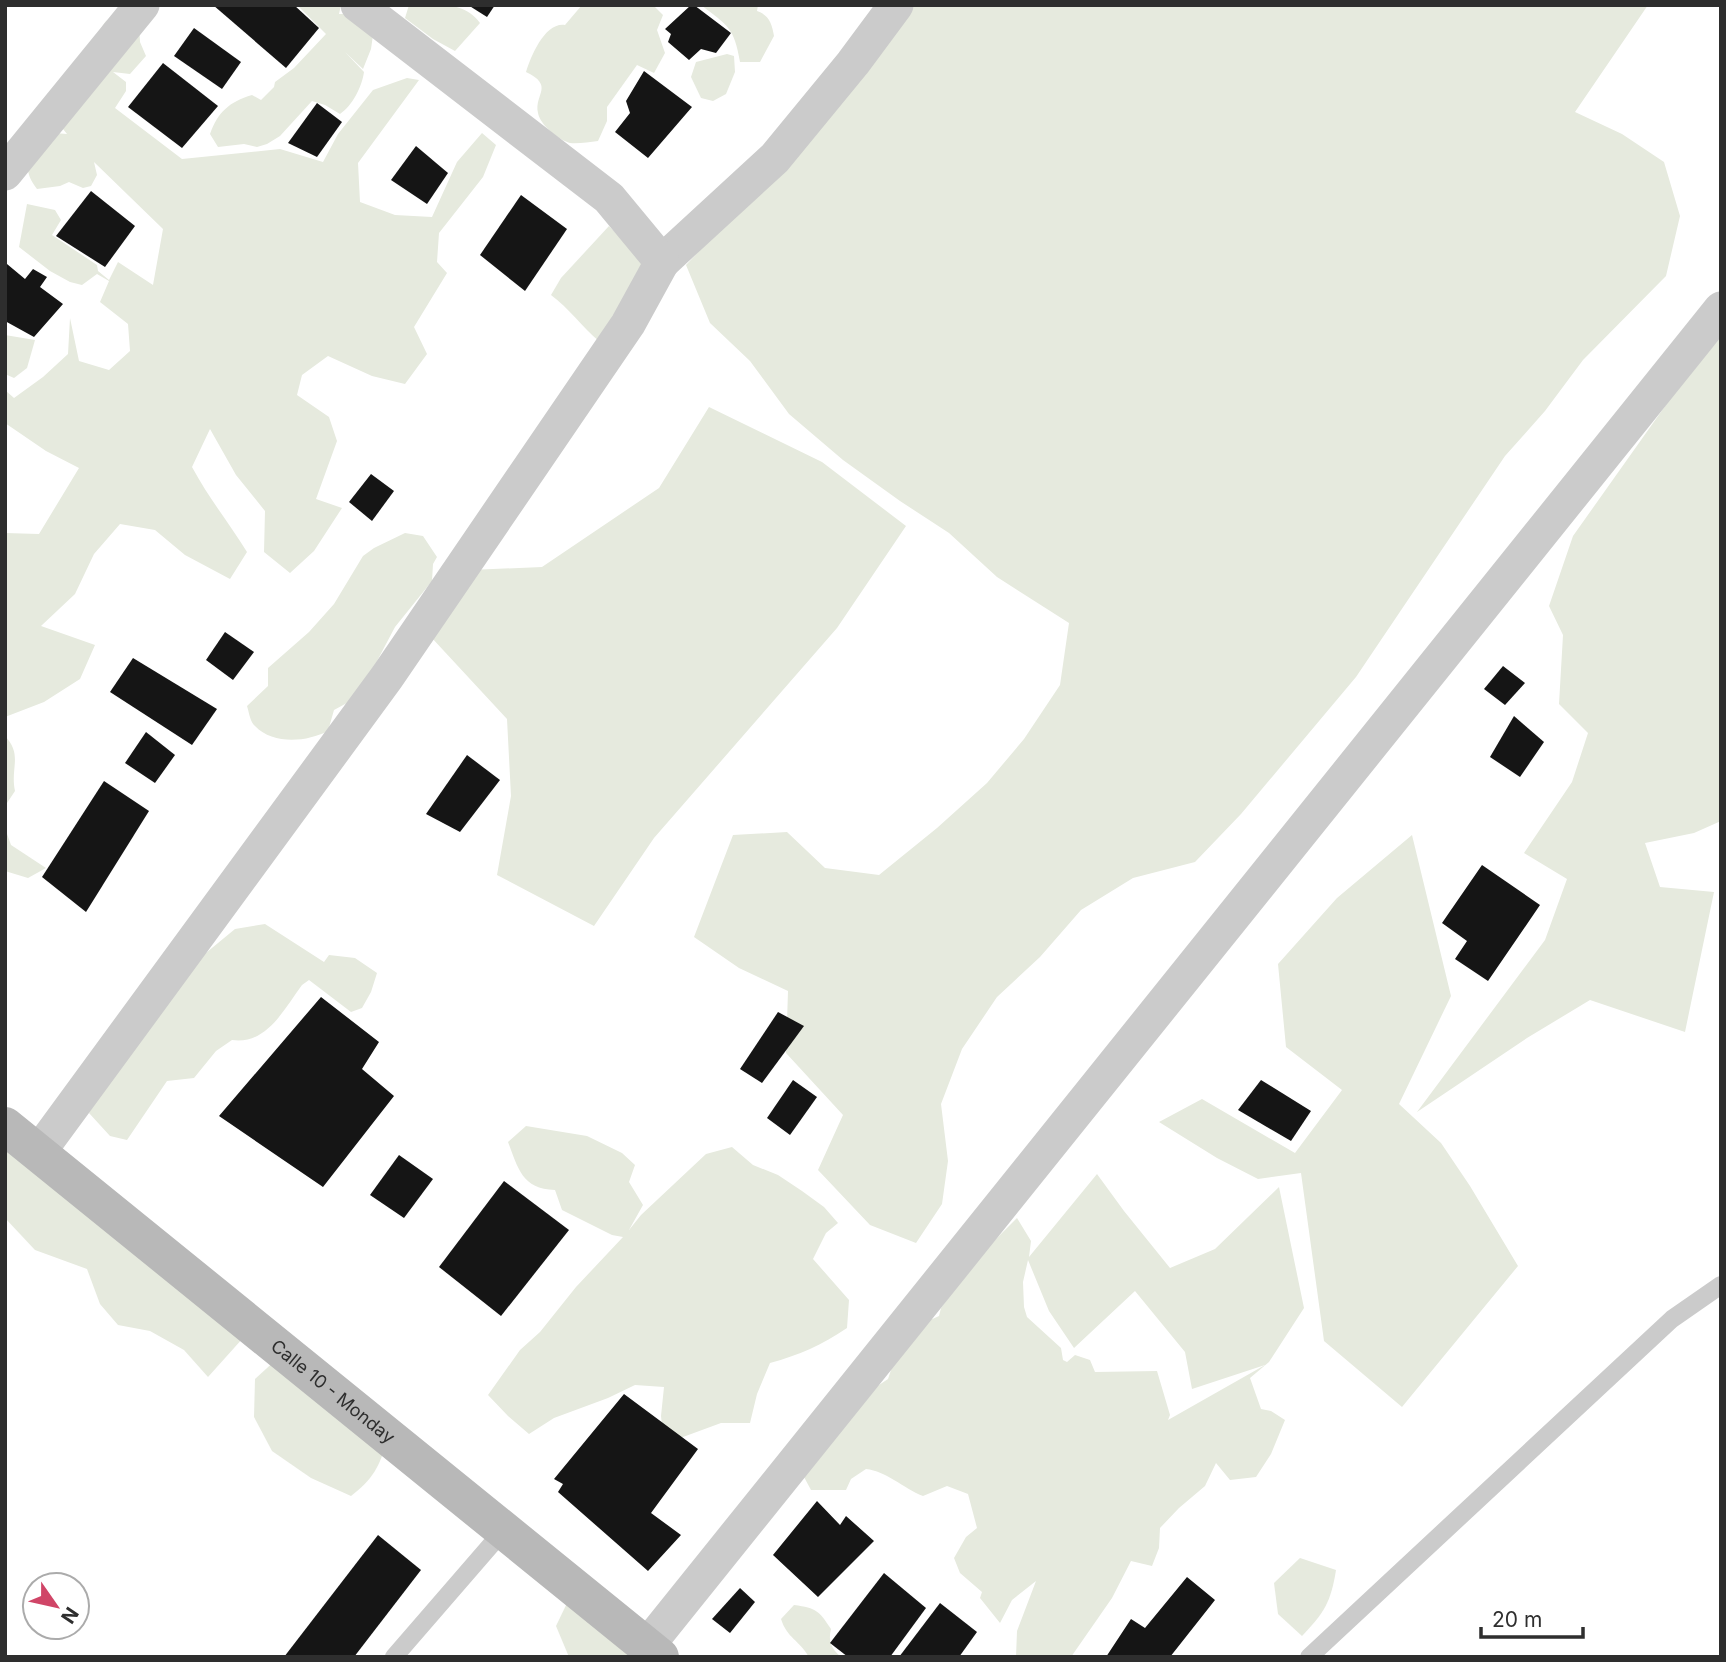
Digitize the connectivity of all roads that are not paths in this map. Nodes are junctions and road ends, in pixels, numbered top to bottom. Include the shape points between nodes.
1 (142, 5) edge
2 (358, 5) edge
3 (897, 5) edge
4 (5, 173) edge
5 (662, 262) junction
6 (1721, 309) edge
7 (5, 1126) edge
8 (38, 1153) junction
9 (1721, 1286) edge
10 (503, 1530) junction
11 (653, 1651) edge
12 (394, 1657) edge
13 (1309, 1657) edge

1 - 4 street
2 - 5 street via 609,198
3 - 5 street via 775,158
5 - 8 street via 628,324 387,677
6 - 11 street
7 - 8 street, Calle 10 - Monday
8 - 10 street, Calle 10 - Monday
9 - 13 lane via 1672,1319
10 - 11 street, Calle 10 - Monday
10 - 12 lane

